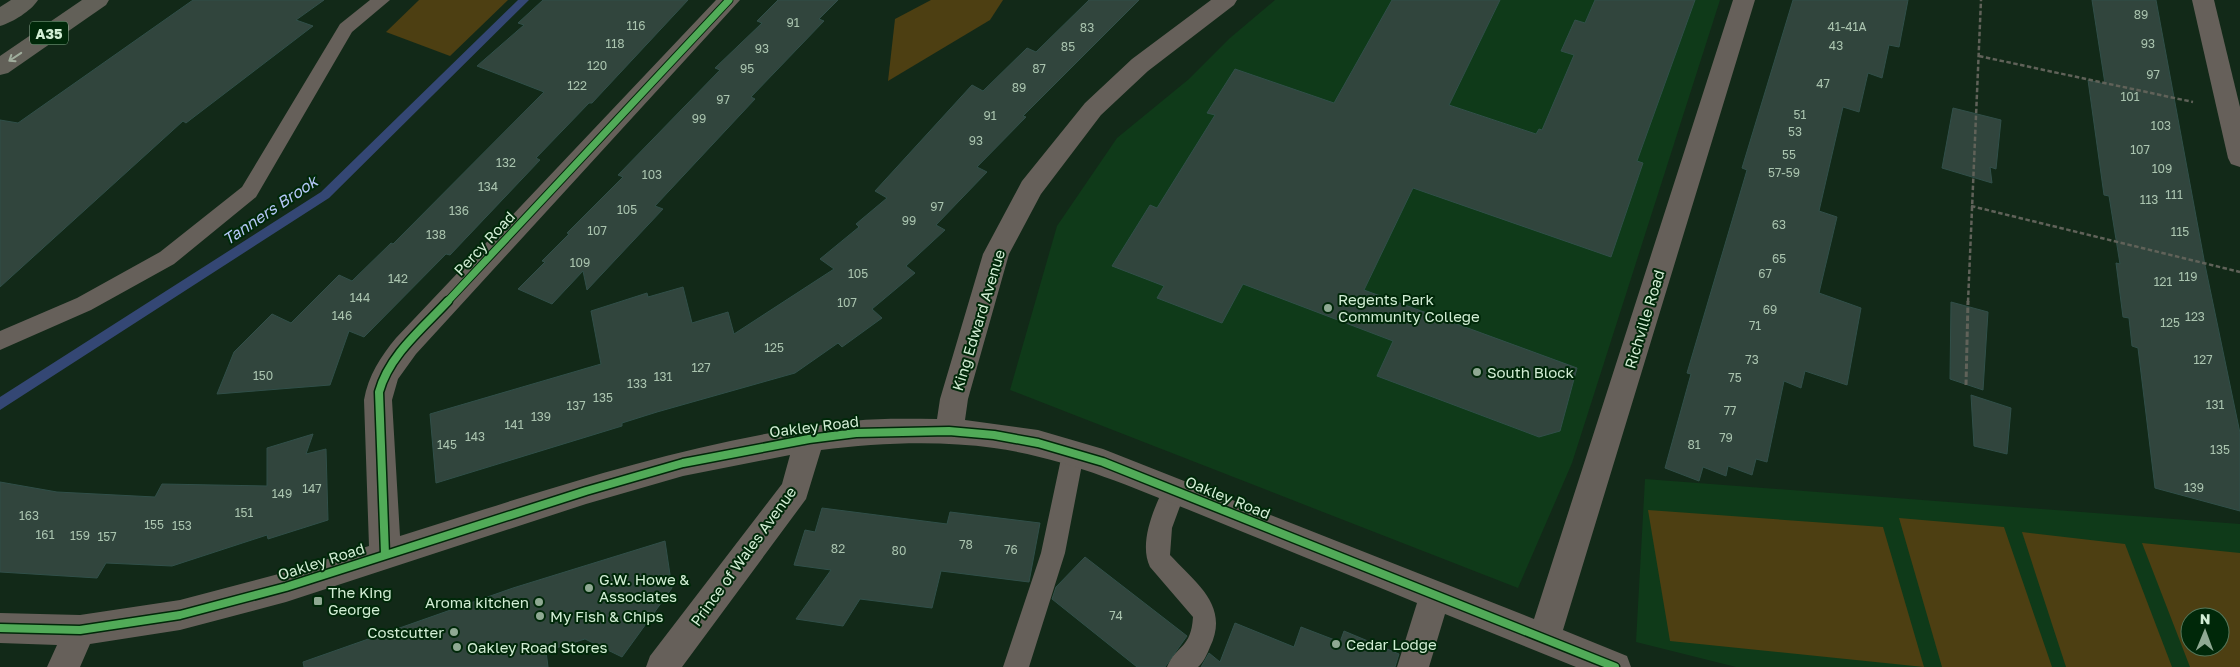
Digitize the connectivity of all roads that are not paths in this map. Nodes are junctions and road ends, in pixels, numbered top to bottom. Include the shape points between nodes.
1 (27, 0) edge
2 (98, 0) edge
3 (381, 0) edge
4 (730, 0) edge
5 (1226, 0) edge
6 (1744, 0) edge
7 (2203, 0) edge
8 (0, 18) edge
9 (0, 67) edge
10 (2240, 158) edge
11 (0, 341) edge
12 (949, 431) junction
13 (809, 439) junction
14 (1074, 454) junction
15 (1174, 490) junction
16 (386, 554) junction
17 (1436, 596) junction
18 (0, 628) edge
19 (80, 630) junction
20 (1544, 639) junction
21 (63, 667) edge
22 (662, 667) edge
23 (1016, 667) edge
24 (1180, 667) edge
25 (1414, 667) edge
26 (1615, 667) edge

1 - 8 main road, A35
2 -> 9 main road, A35
3 - 11 lane via 346,28 249,192 167,258 84,304
4 - 16 street, Percy Road via 406,346 385,374 378,400
5 - 12 street, King Edward Avenue via 1140,65 1092,109 1031,188 996,254 954,400
6 - 20 street, Richville Road
7 - 10 street
12 - 13 street, Oakley Road via 856,433
12 - 14 street, Oakley Road via 1038,443
13 - 16 street, Oakley Road via 683,463
13 - 22 street, Prince of Wales Avenue via 795,490
14 - 15 street, Oakley Road
14 - 23 lane via 1053,553
15 - 17 street, Oakley Road
15 - 24 lane via 1160,528 1158,559 1201,606 1205,617 1204,633 1192,655
16 - 19 street, Oakley Road via 229,604
17 - 20 street, Oakley Road
17 - 25 street
18 - 19 street, Oakley Road
19 - 21 street
20 - 26 street, Oakley Road

